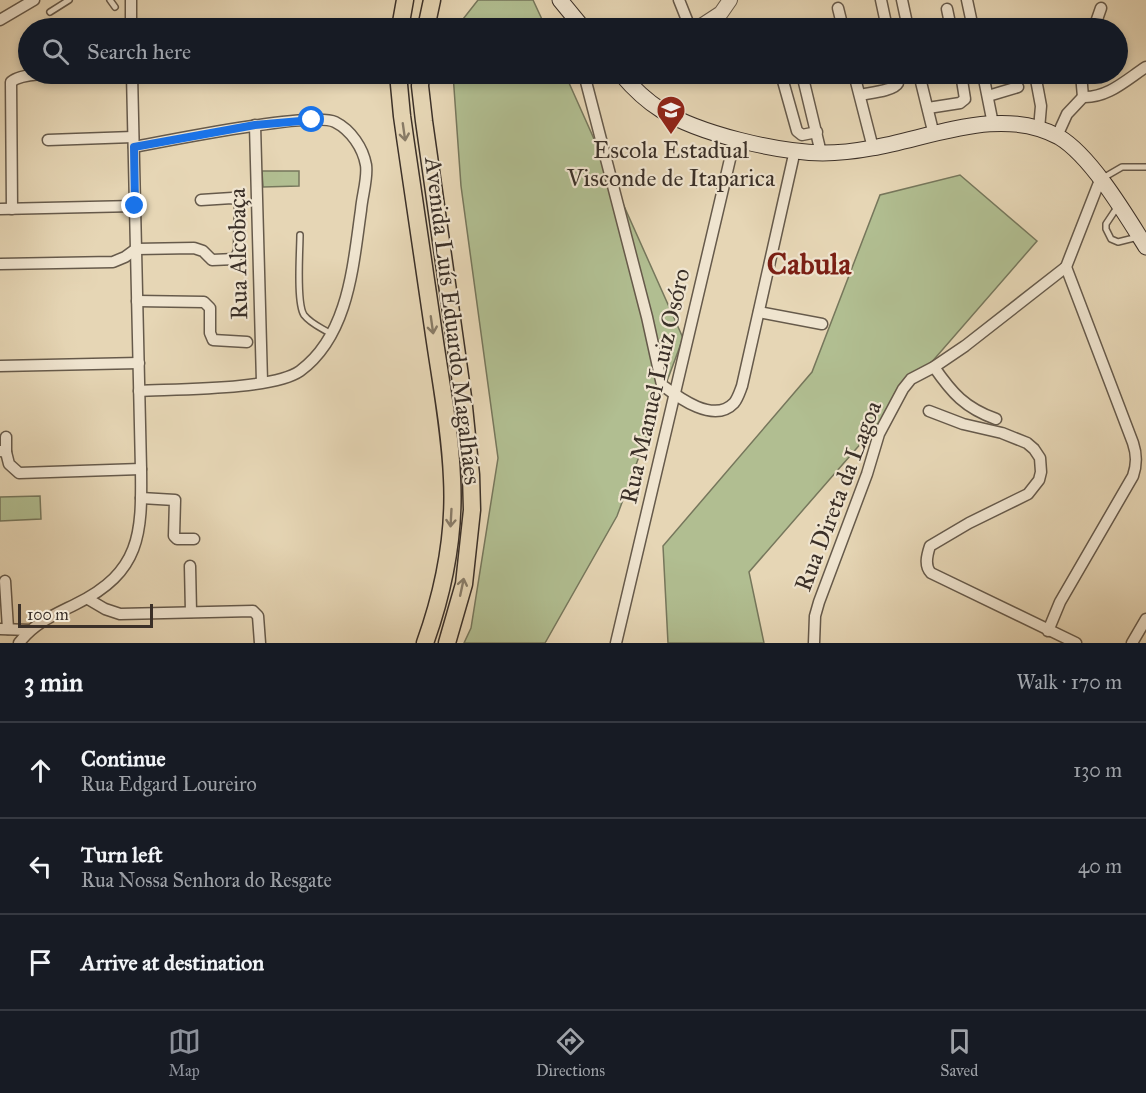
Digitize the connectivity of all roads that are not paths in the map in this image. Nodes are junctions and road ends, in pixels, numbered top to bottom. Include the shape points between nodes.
1 (34, 0) edge
2 (69, 0) edge
3 (110, 0) edge
4 (131, 0) edge
5 (405, 0) edge
6 (432, 0) edge
7 (560, 0) edge
8 (679, 0) edge
9 (730, 0) edge
10 (880, 0) edge
11 (902, 0) edge
12 (967, 0) edge
13 (115, 7) dead end
14 (838, 8) dead end
15 (1101, 8) dead end
16 (947, 9) dead end
17 (50, 12) dead end
18 (131, 18) edge
19 (402, 18) edge
20 (428, 18) edge
21 (575, 18) edge
22 (686, 18) edge
23 (713, 18) edge
24 (840, 18) edge
25 (884, 18) edge
26 (906, 18) edge
27 (949, 18) edge
28 (971, 18) edge
29 (1098, 18) edge
30 (0, 20) edge
31 (1146, 67) edge
32 (18, 79) edge
33 (1128, 79) edge
34 (132, 84) edge
35 (399, 84) edge
36 (420, 84) edge
37 (587, 84) edge
38 (631, 84) edge
39 (784, 84) edge
40 (804, 84) edge
41 (857, 84) edge
42 (898, 84) edge
43 (922, 84) edge
44 (963, 84) edge
45 (985, 84) edge
46 (1037, 84) edge
47 (1082, 84) edge
48 (1120, 84) edge
49 (1018, 87) dead end
50 (860, 95) junction
51 (988, 96) junction
52 (1083, 97) junction
53 (928, 108) junction
54 (993, 124) junction
55 (255, 125) junction
56 (1039, 129) junction
57 (816, 132) junction
58 (934, 135) junction
59 (1057, 136) junction
60 (735, 138) junction
61 (48, 140) dead end
62 (133, 142) junction
63 (873, 148) junction
64 (821, 153) junction
65 (794, 159) dead end
66 (1146, 166) edge
67 (1100, 180) junction
68 (201, 200) dead end
69 (1118, 205) junction
70 (135, 206) junction
71 (0, 209) edge
72 (12, 209) junction
73 (300, 235) dead end
74 (1143, 242) edge
75 (136, 249) junction
76 (0, 264) edge
77 (1066, 267) junction
78 (137, 301) junction
79 (759, 312) junction
80 (822, 324) dead end
81 (331, 334) junction
82 (247, 342) dead end
83 (139, 363) junction
84 (0, 366) edge
85 (934, 367) junction
86 (262, 382) junction
87 (139, 391) junction
88 (675, 394) junction
89 (929, 411) dead end
90 (996, 419) dead end
91 (6, 437) dead end
92 (1141, 451) edge
93 (3, 452) edge
94 (141, 468) junction
95 (141, 498) junction
96 (194, 539) dead end
97 (190, 566) dead end
98 (5, 581) dead end
99 (88, 598) junction
100 (191, 612) junction
101 (1146, 619) edge
102 (4, 629) edge
103 (29, 630) junction
104 (1048, 631) junction
105 (19, 643) edge
106 (260, 643) edge
107 (426, 643) edge
108 (447, 643) edge
109 (616, 643) edge
110 (814, 643) edge
111 (1076, 643) edge
112 (1132, 643) edge

1 - 30 street
2 - 17 lane
3 - 13 lane
4 - 18 street
5 - 19 main road
6 - 20 main road
7 - 21 main road
8 - 22 street
9 - 23 street
10 - 25 street
11 - 26 street
12 - 28 street
14 - 24 street
15 - 29 street
16 - 27 street
31 - 33 street
32 - 72 street via 10,87
34 - 62 street
35 -> 107 main road, Avenida Luís Eduardo Magalhães via 452,478 446,569
108 -> 36 main road, Avenida Luís Eduardo Magalhães via 464,584 472,498 463,397
37 - 88 street via 662,385
38 - 60 main road via 662,111
39 - 57 street via 796,131 802,135
40 - 57 street
41 - 50 street
42 - 50 street
43 - 53 street
44 - 53 street via 965,99 960,103
45 - 51 street
46 - 56 street via 1041,106
47 - 52 street
48 - 52 street via 1094,97
49 - 51 street
50 - 63 street
51 - 54 street
52 - 59 street via 1067,114
53 - 58 street
54 - 56 main road
54 - 58 main road
55 - 62 street
55 - 81 street via 333,121 348,131 362,150 366,167 353,269 345,302
55 - 86 street, Rua Alcobaça
56 - 59 main road
57 - 64 street
58 - 63 main road
59 - 67 main road via 1075,150
60 - 64 main road
60 - 88 street, Rua Manuel Luiz Osóro
61 - 62 street
62 - 70 street
63 - 64 main road
65 - 79 street
66 - 67 lane via 1122,167
67 - 69 main road
67 - 77 street
68 - 75 street via 232,198 240,202 239,251 235,259 212,260 194,248
69 - 74 main road
69 - 74 lane via 1106,224 1111,239
70 - 72 street
70 - 75 street
71 - 72 street
73 - 81 lane via 302,311 311,322
75 - 76 street via 114,262
75 - 78 street
77 - 85 street, Rua Direta da Lagoa
77 - 92 street
78 - 82 street via 204,302 210,308 213,340
78 - 83 street
79 - 80 street
79 - 88 street via 736,401 718,411 704,409
81 - 86 street via 314,359 298,372
83 - 84 street
83 - 87 street
85 - 90 street via 957,397
85 - 110 street, Rua Direta da Lagoa via 911,379 879,434 815,616
86 - 87 street via 223,388
87 - 94 street
88 - 109 street, Rua Manuel Luiz Osóro
89 - 104 street via 1027,443 1040,458 1041,472 1028,494 930,546 928,570
91 - 93 street
92 - 104 street via 1133,476 1060,602
93 - 94 street via 19,473
94 - 95 street
95 - 96 street via 175,500 174,536
95 - 99 street via 139,534 127,563
97 - 100 street
98 - 102 street
99 - 100 street via 120,614
99 - 103 street
100 - 106 street via 253,611 258,616
101 - 112 street
102 - 103 street
103 - 105 street
104 - 111 street

